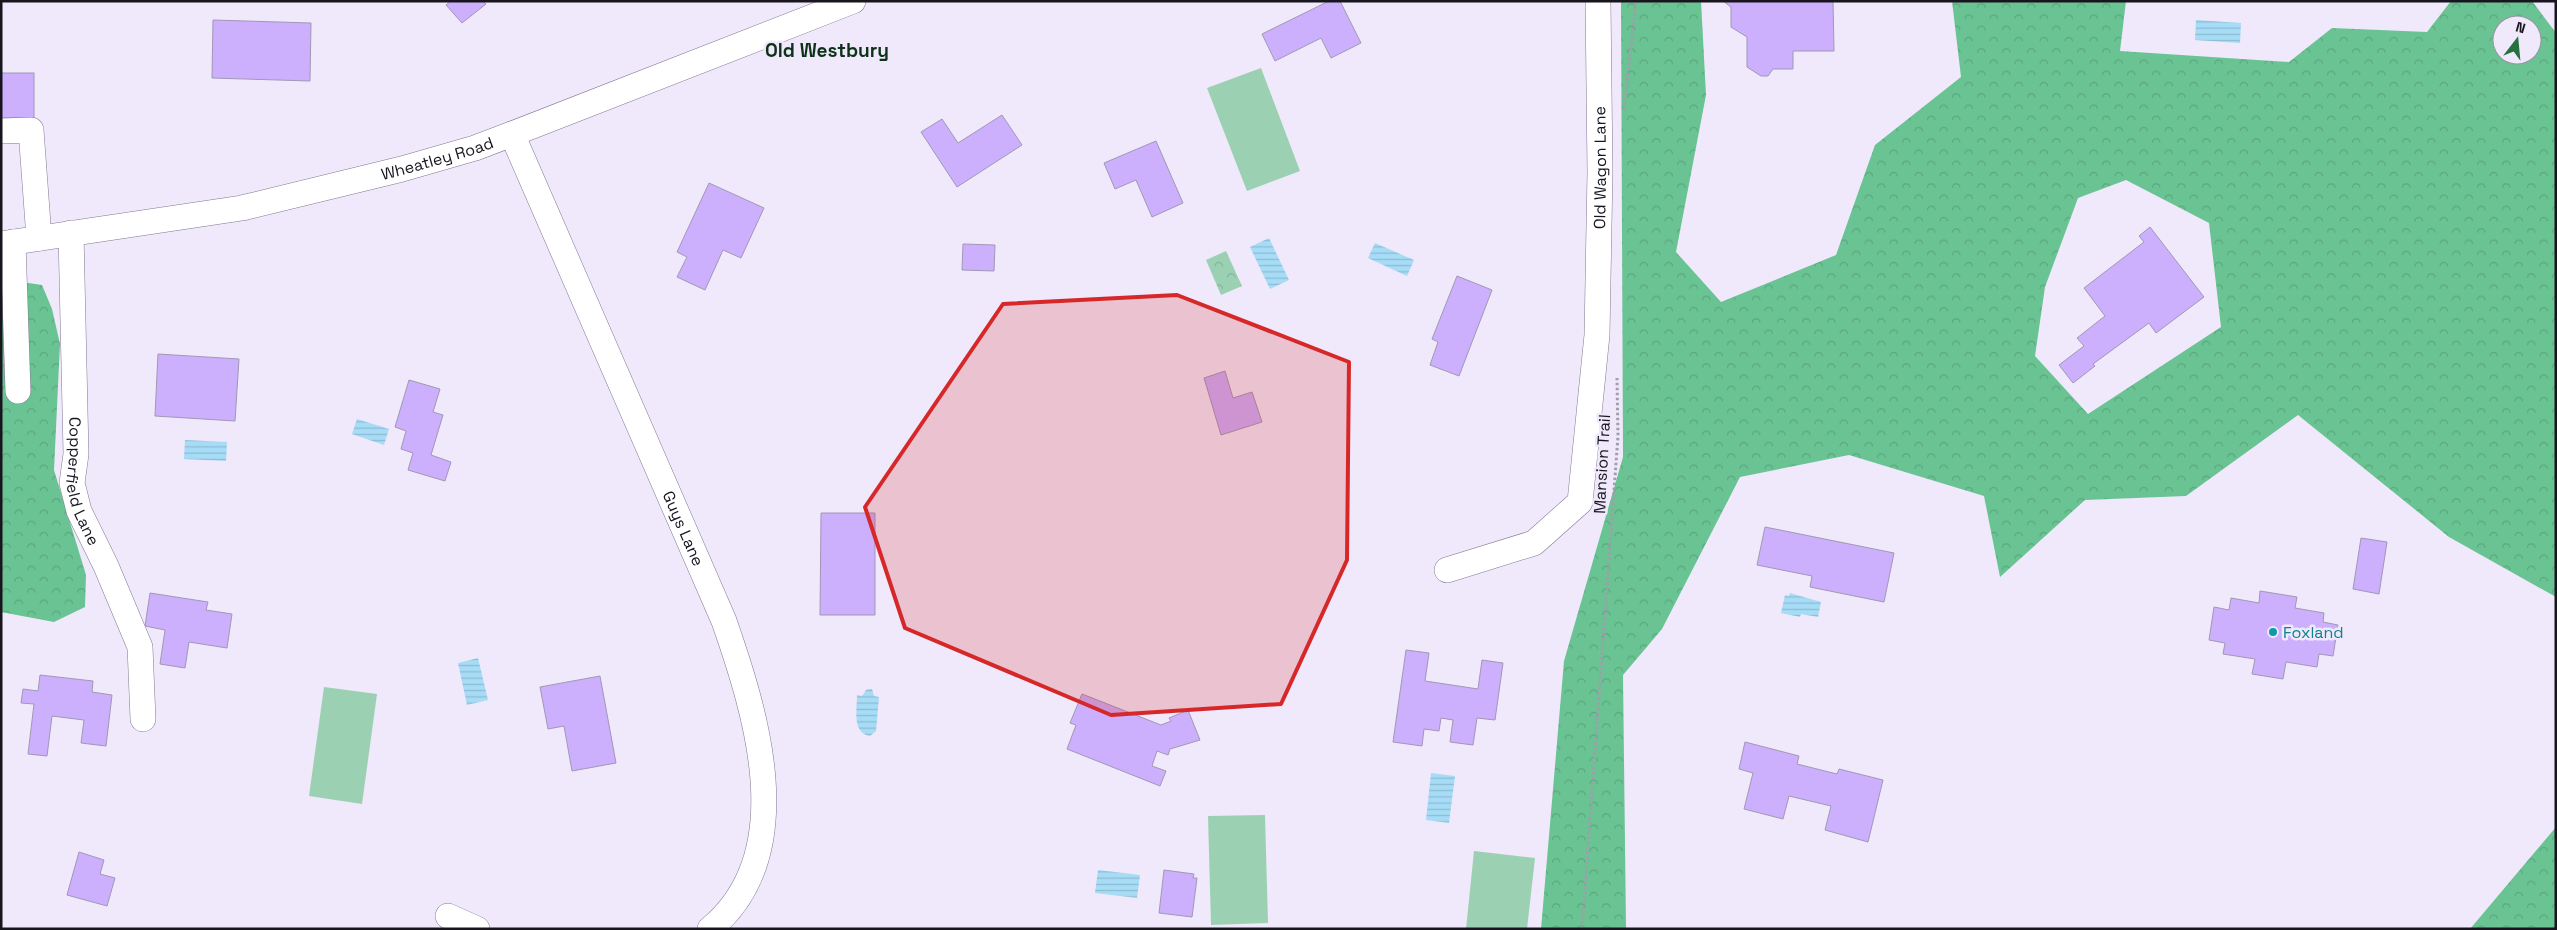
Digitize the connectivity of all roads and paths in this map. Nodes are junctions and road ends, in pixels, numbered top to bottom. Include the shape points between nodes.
1 (1598, 1) edge
2 (1636, 1) edge
3 (847, 2) edge
4 (1622, 120) dead end
5 (1, 131) edge
6 (512, 134) junction
7 (71, 234) junction
8 (39, 238) junction
9 (7, 243) edge
10 (1617, 368) dead end
11 (18, 391) dead end
12 (1447, 570) dead end
13 (143, 719) dead end
14 (448, 916) dead end
15 (477, 929) edge
16 (710, 929) edge
17 (1582, 929) edge

1 - 12 street, Old Wagon Lane via 1600,172 1597,335 1580,502 1534,543
2 - 4 path
3 - 6 street, Wheatley Road
5 - 8 street via 31,130
6 - 7 street, Wheatley Road via 475,148 242,208
6 - 16 street, Guys Lane via 724,621 748,690 762,765 763,816 758,850 753,868 734,902
7 - 8 street, Wheatley Road
7 - 13 street, Copperfield Lane via 76,454 72,483 79,512 140,647
8 - 9 street, Wheatley Road
9 - 11 street
10 - 17 path, Mansion Trail via 1618,436
14 - 15 street

